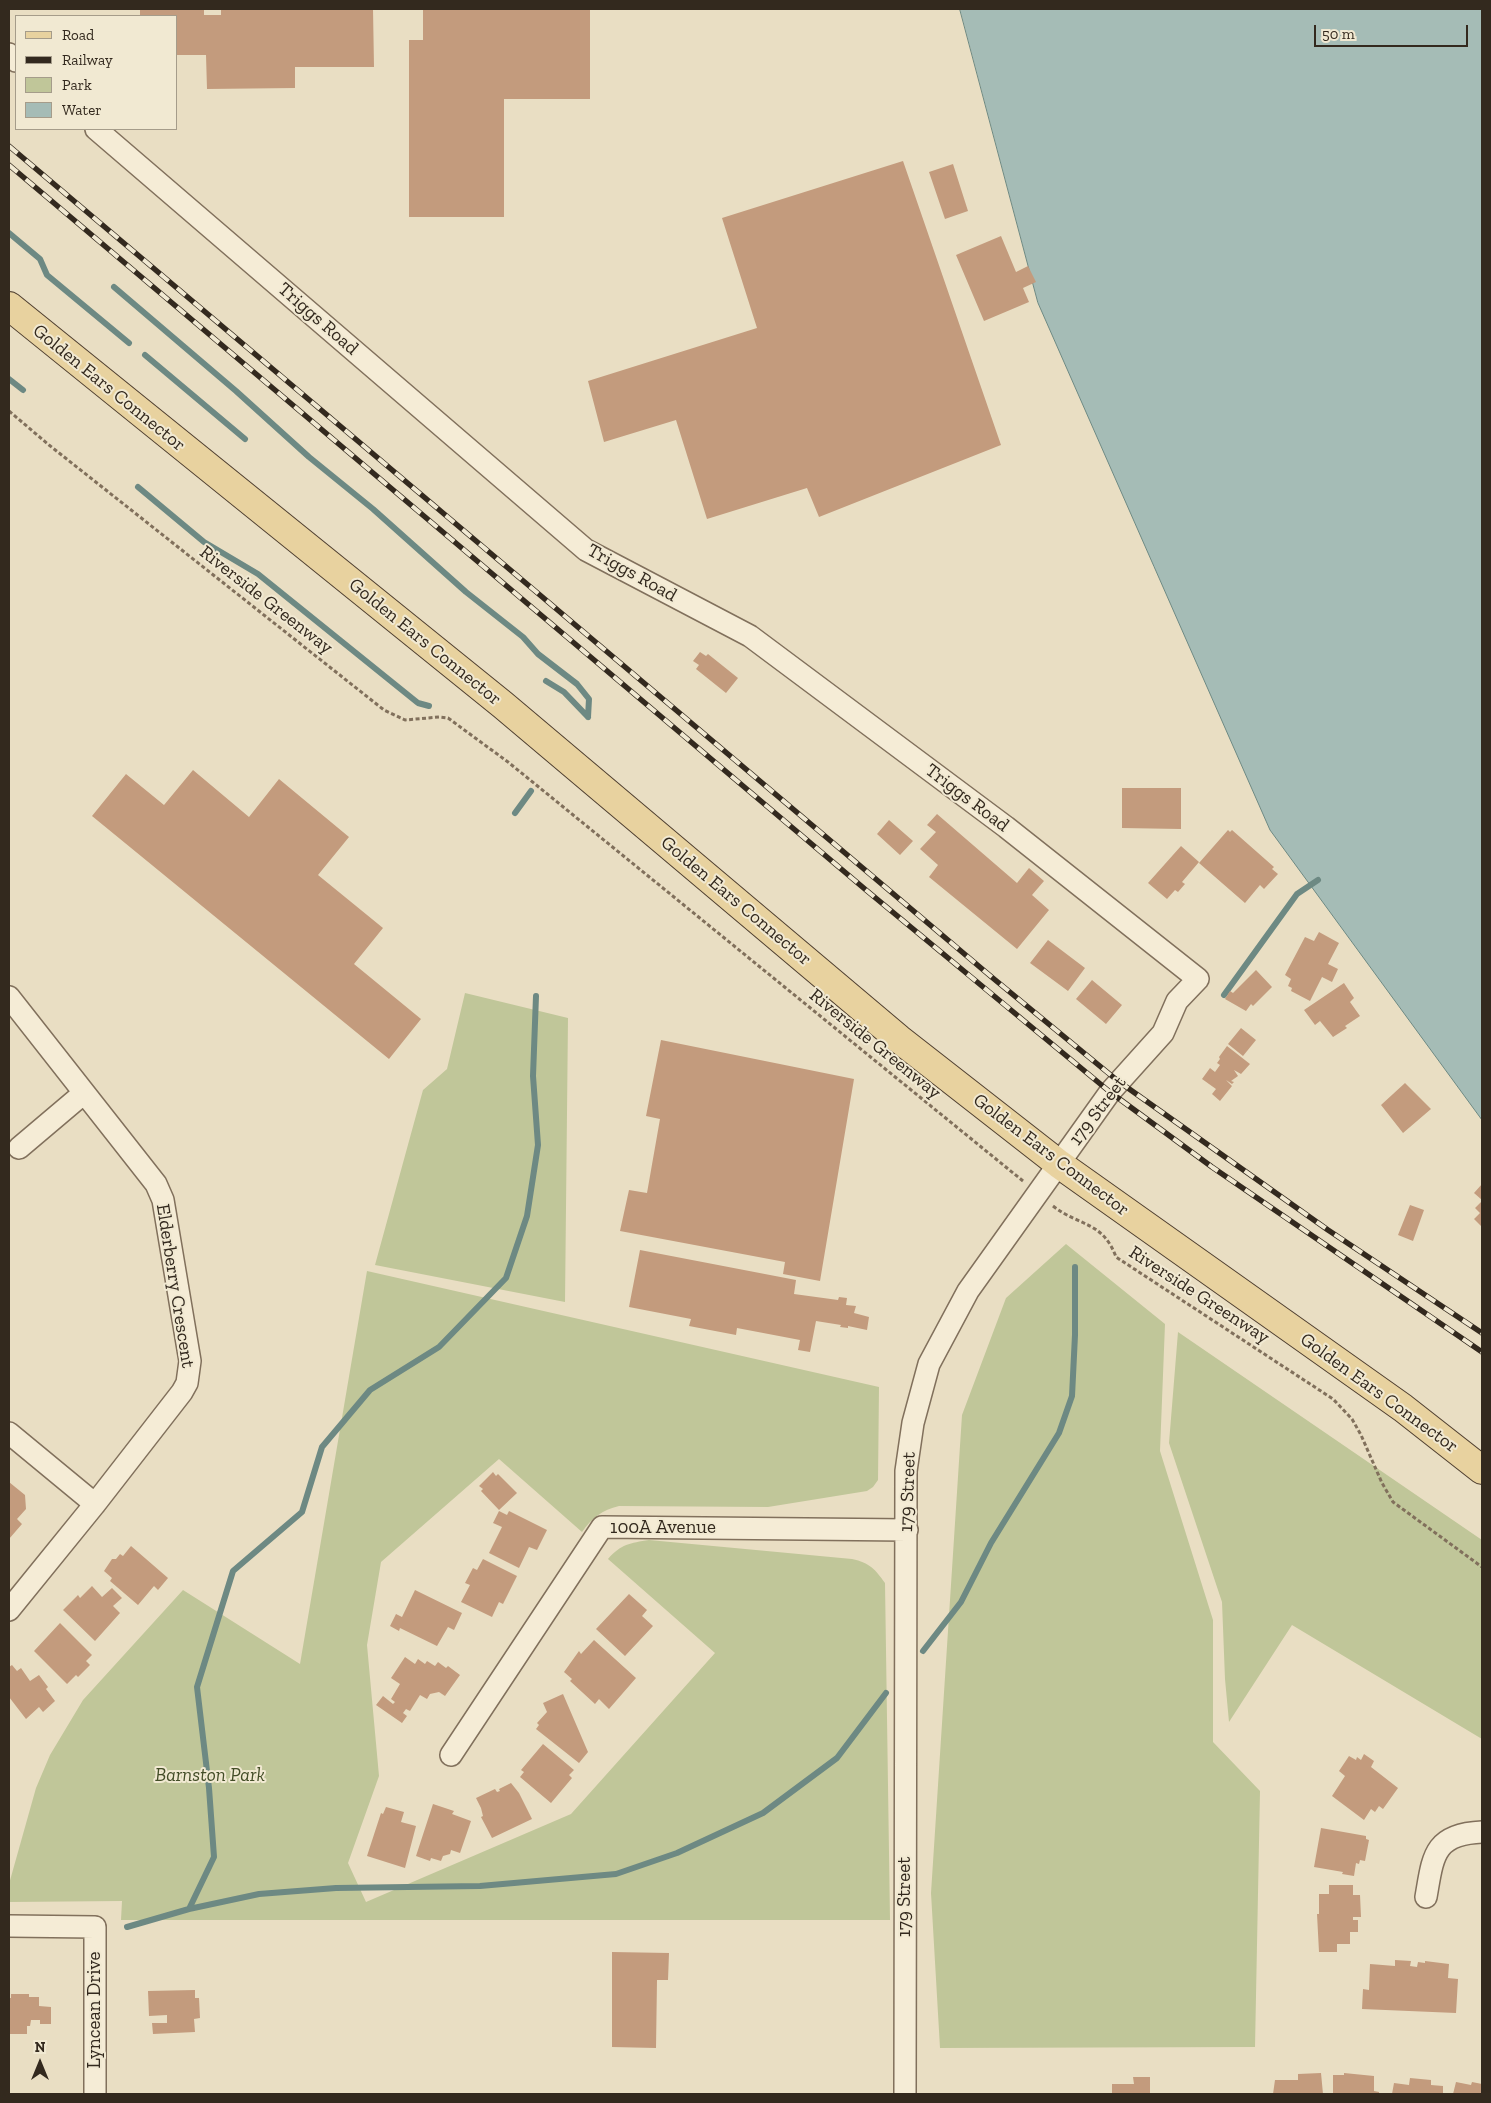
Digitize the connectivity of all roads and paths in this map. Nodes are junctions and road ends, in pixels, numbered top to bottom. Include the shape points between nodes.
1 (97, 130) edge
2 (9, 306) edge
3 (9, 411) edge
4 (1198, 979) joint
5 (9, 997) edge
6 (84, 1093) junction
7 (18, 1148) dead end
8 (1059, 1164) junction
9 (1016, 1175) dead end
10 (1064, 1214) dead end
11 (9, 1433) edge
12 (1482, 1470) edge
13 (96, 1504) junction
14 (907, 1530) junction
15 (1482, 1567) edge
16 (9, 1610) edge
17 (451, 1755) dead end
18 (1482, 1832) edge
19 (1426, 1897) dead end
20 (9, 1926) edge
21 (95, 2094) edge
22 (905, 2094) edge

1 - 4 street, Triggs Road via 586,550 750,636 1006,828
2 - 8 main road, Golden Ears Connector via 504,705 900,1039
3 - 9 path, Riverside Greenway via 384,710 405,720 448,718 508,762
4 - 8 street, 179 Street via 1177,1000 1163,1033 1118,1081
5 - 6 street, Elderberry Crescent
6 - 7 street
6 - 13 street, Elderberry Crescent via 150,1175 163,1200 190,1360 187,1383 182,1392
8 - 12 main road, Golden Ears Connector via 1395,1403
8 - 14 street, 179 Street via 968,1291 929,1364 913,1423 906,1471
10 - 15 path, Riverside Greenway via 1096,1228 1112,1246 1116,1257 1332,1399 1352,1419 1393,1502
11 - 13 street
13 - 16 street
14 - 17 street, 100A Avenue via 602,1527
14 - 22 street, 179 Street
18 - 19 street via 1456,1837 1441,1845 1432,1862
20 - 21 street, Lyncean Drive via 95,1927

